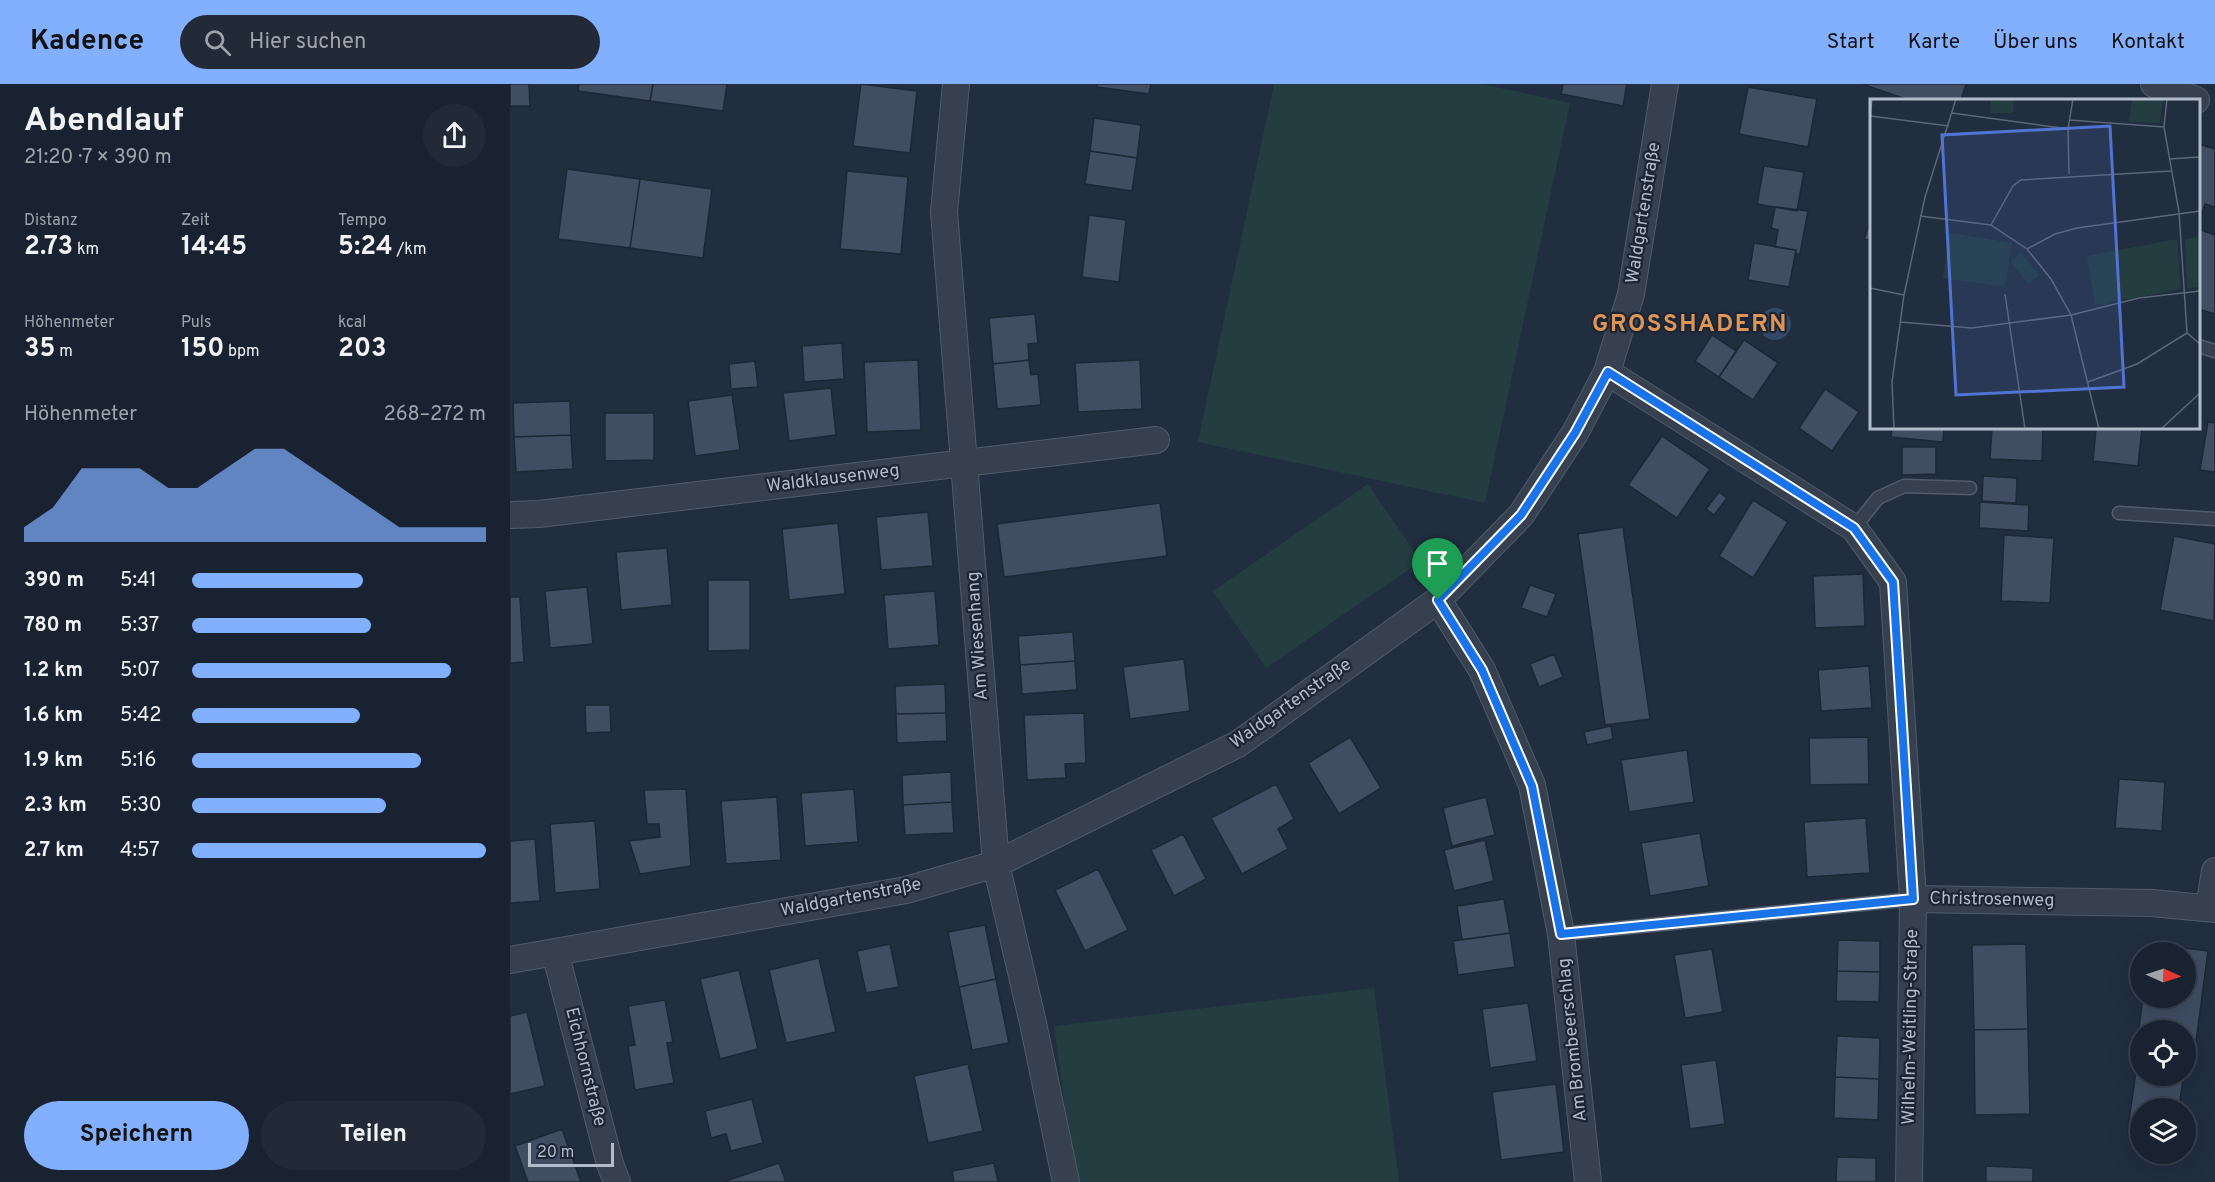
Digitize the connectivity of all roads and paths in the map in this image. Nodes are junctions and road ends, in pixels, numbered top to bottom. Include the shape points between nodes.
1 (956, 84) edge
2 (1665, 84) edge
3 (2154, 84) edge
4 (2193, 99) edge
5 (2200, 102) edge
6 (2215, 108) edge
7 (2200, 346) edge
8 (2215, 351) edge
9 (1608, 372) junction
10 (1156, 440) dead end
11 (964, 463) junction
12 (1970, 488) dead end
13 (2119, 513) dead end
14 (510, 515) edge
15 (2215, 519) edge
16 (1854, 528) junction
17 (1438, 600) junction
18 (996, 864) junction
19 (2215, 871) edge
20 (1913, 899) junction
21 (2212, 909) edge
22 (1561, 934) junction
23 (555, 952) junction
24 (510, 960) edge
25 (617, 1182) edge
26 (1066, 1182) edge
27 (1588, 1182) edge
28 (1909, 1182) edge

1 - 11 street, Am Wiesenhang via 944,212
2 - 9 street, Waldgartenstraße via 1631,294
3 - 4 street
5 - 6 street
7 - 8 lane
9 - 16 street, Wilhelm-Weitling-Straße
9 - 17 street, Waldgartenstraße via 1575,433 1521,515
10 - 11 street, Waldklausenweg
11 - 14 street, Waldklausenweg
11 - 18 street, Am Wiesenhang
12 - 16 lane via 1904,486 1878,498
13 - 15 lane
16 - 20 street, Wilhelm-Weitling-Straße via 1893,582
17 - 18 street, Waldgartenstraße via 1238,744
17 - 22 street, Am Brombeerschlag via 1482,670 1532,786
18 - 23 street, Waldgartenstraße via 906,890
18 - 26 street, Am Wiesenhang
19 - 21 street
20 - 21 street, Christrosenweg via 2152,903
20 - 22 lane, Christrosenweg
20 - 28 street, Wilhelm-Weitling-Straße
22 - 27 street, Am Brombeerschlag
23 - 24 street, Waldgartenstraße
23 - 25 street, Eichhornstraße

